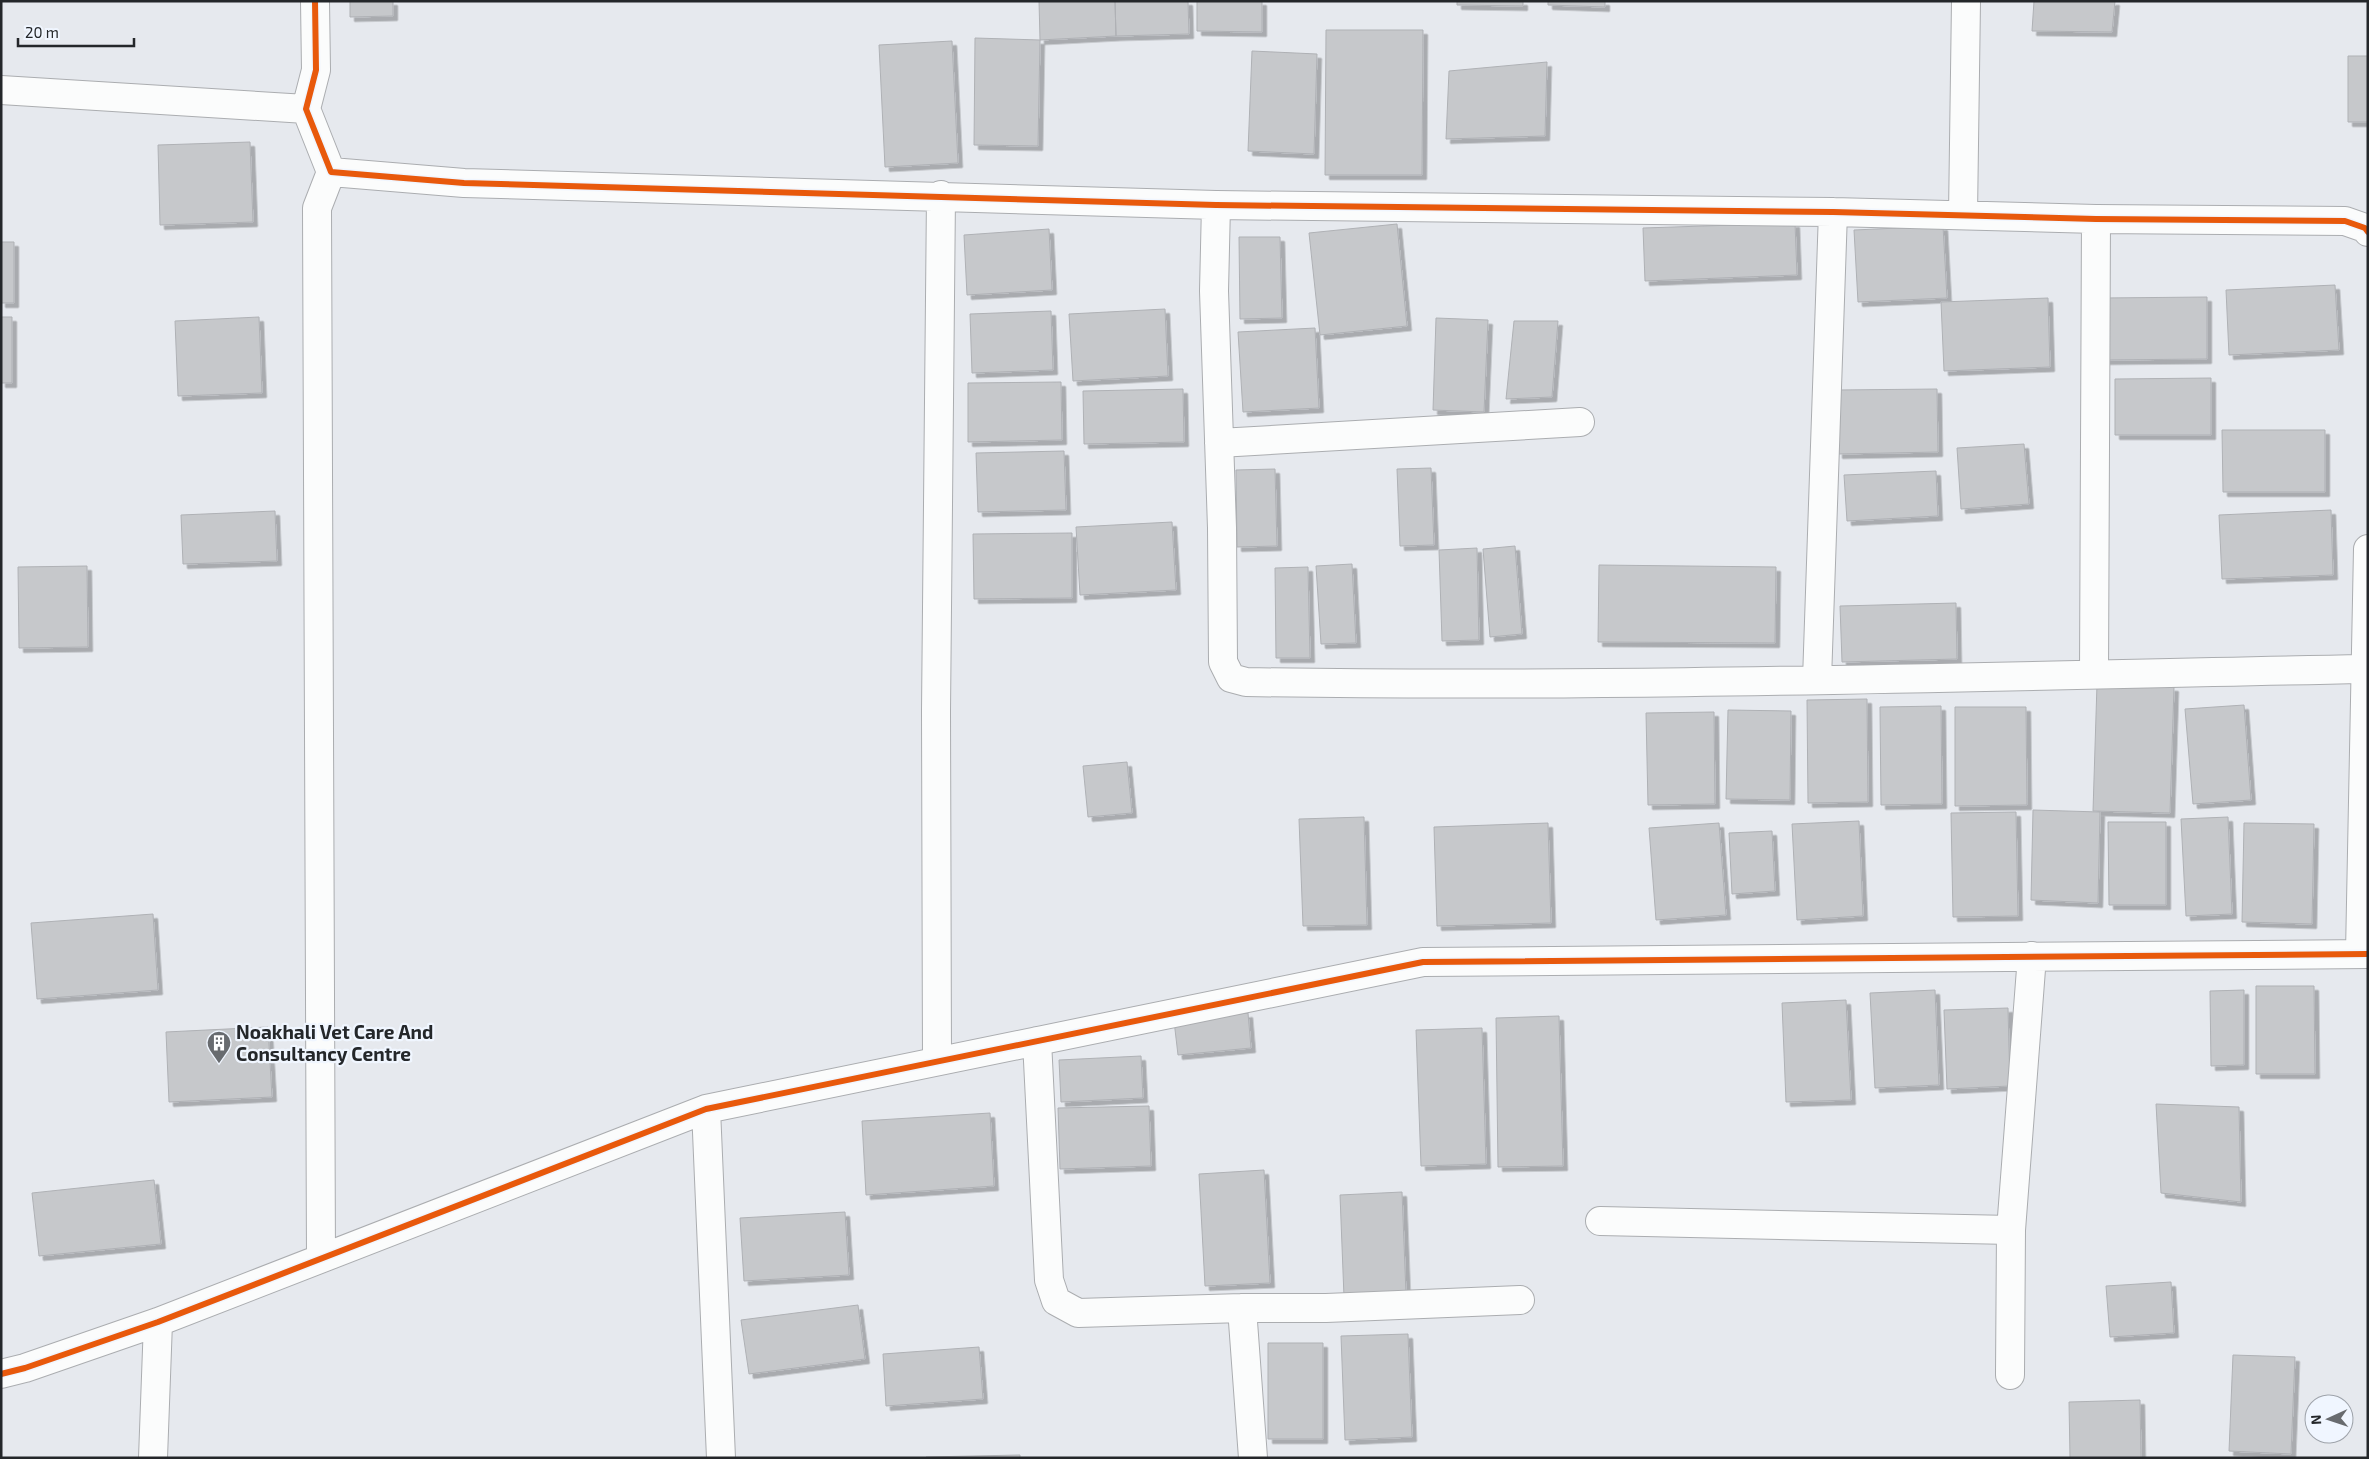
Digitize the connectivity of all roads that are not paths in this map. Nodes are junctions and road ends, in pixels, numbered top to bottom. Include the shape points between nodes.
1 (315, 1) edge
2 (1966, 1) edge
3 (1, 90) edge
4 (306, 109) junction
5 (331, 172) junction
6 (941, 195) junction
7 (1216, 204) junction
8 (1833, 212) junction
9 (1963, 215) junction
10 (2096, 219) junction
11 (2368, 232) edge
12 (1580, 422) dead end
13 (1219, 443) junction
14 (2368, 548) edge
15 (2366, 668) junction
16 (2094, 674) junction
17 (1816, 680) junction
18 (2364, 954) edge
19 (2032, 956) junction
20 (1038, 1041) junction
21 (937, 1062) junction
22 (706, 1109) junction
23 (1600, 1221) dead end
24 (2011, 1230) junction
25 (321, 1258) junction
26 (1520, 1300) dead end
27 (1242, 1308) junction
28 (158, 1322) junction
29 (1, 1374) edge
30 (2010, 1375) dead end
31 (153, 1458) edge
32 (721, 1458) edge
33 (1253, 1458) edge

1 - 4 street via 316,70
2 - 9 street
3 - 4 street
4 - 5 street
5 - 6 street via 464,183
5 - 25 street via 316,208
6 - 7 street
6 - 21 street via 936,711
7 - 8 street
7 - 13 street via 1214,291
8 - 9 street
8 - 17 street
9 - 10 street
10 - 11 street via 2345,221
10 - 16 street
12 - 13 street
13 - 17 street via 1223,662 1231,678 1246,682 1378,684
14 - 15 street
15 - 16 street
15 - 18 street
16 - 17 street
18 - 19 street
19 - 20 street via 1423,962
19 - 24 street
20 - 21 street
20 - 27 street via 1049,1280 1056,1301 1078,1313
21 - 22 street
22 - 25 street
22 - 32 street
23 - 24 street
24 - 30 street
25 - 28 street
26 - 27 street
27 - 33 street
28 - 29 street
28 - 31 street

